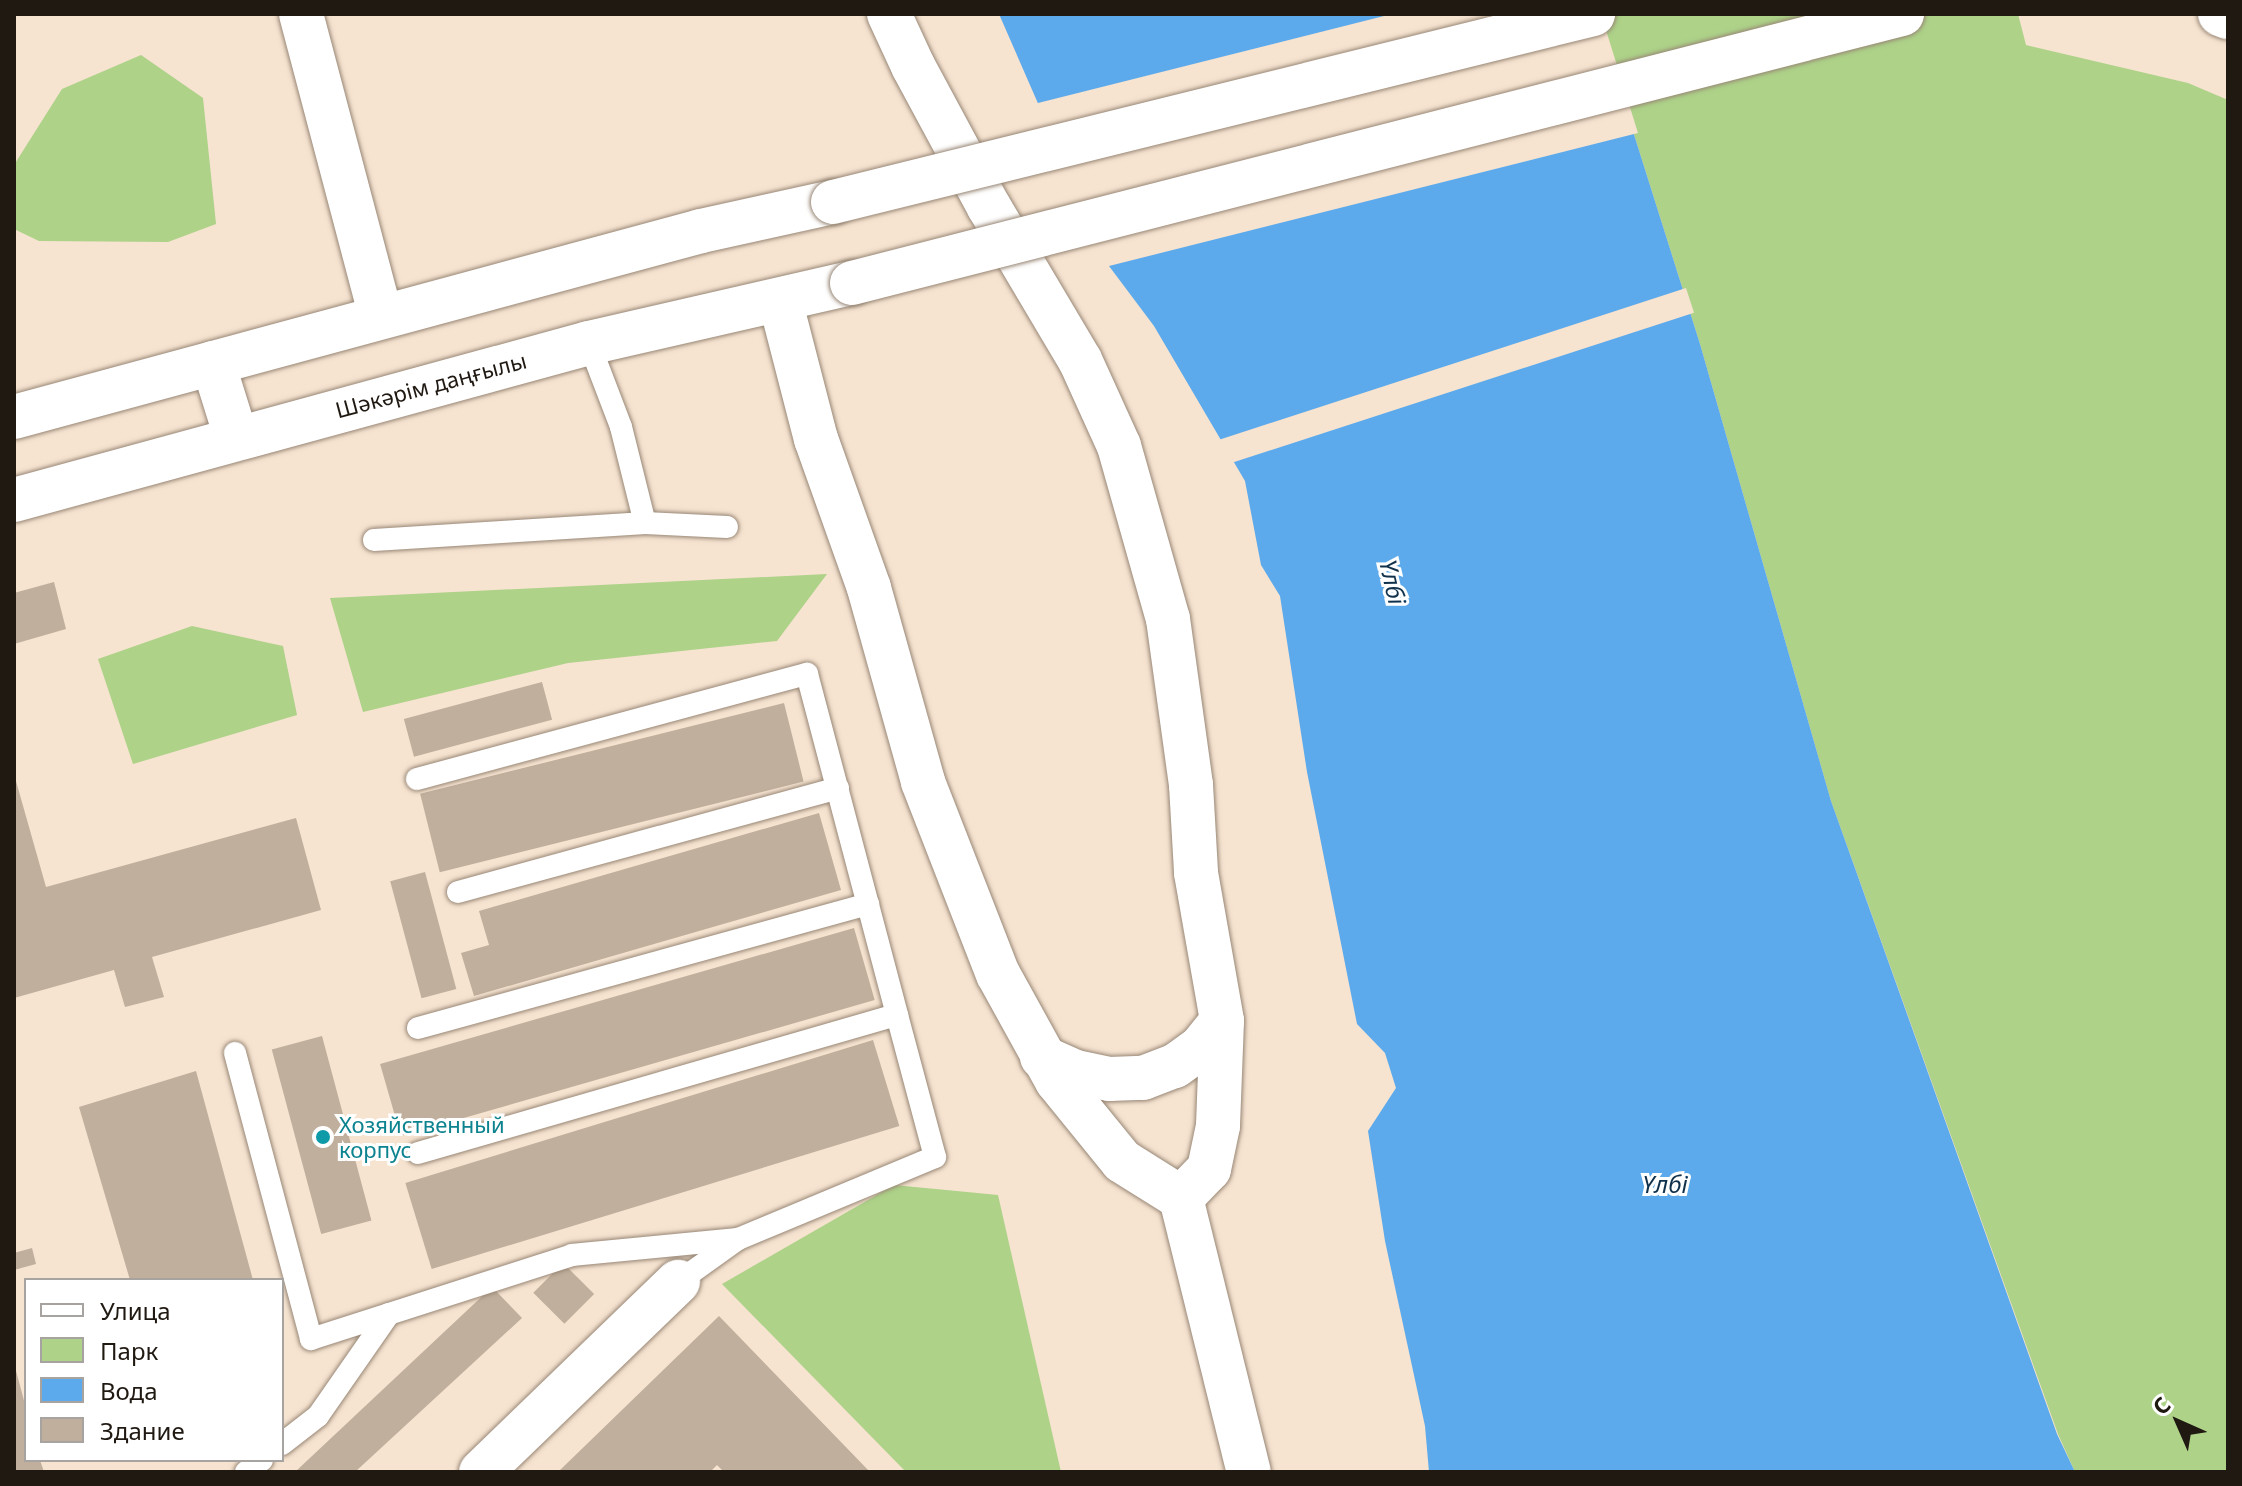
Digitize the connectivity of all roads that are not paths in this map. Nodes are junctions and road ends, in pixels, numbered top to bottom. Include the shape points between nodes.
1 (301, 14) edge
2 (889, 14) edge
3 (1593, 14) edge
4 (1902, 14) edge
5 (2220, 14) edge
6 (2228, 17) edge
7 (780, 300) junction
8 (381, 317) junction
9 (589, 343) junction
10 (213, 363) junction
11 (14, 417) edge
12 (236, 437) junction
13 (14, 500) edge
14 (645, 523) junction
15 (727, 527) dead end
16 (374, 540) dead end
17 (417, 779) dead end
18 (838, 788) junction
19 (458, 892) dead end
20 (868, 904) junction
21 (897, 1015) junction
22 (1222, 1021) junction
23 (418, 1028) dead end
24 (235, 1053) dead end
25 (1042, 1057) junction
26 (418, 1153) dead end
27 (1181, 1198) junction
28 (738, 1239) junction
29 (678, 1282) joint
30 (389, 1314) junction
31 (284, 1442) edge
32 (481, 1472) edge
33 (1249, 1472) edge

1 - 8 main road
2 - 22 main road via 989,207 1080,360 1119,446 1168,619 1191,785 1196,873
3 - 8 main road, bridge via 701,231
4 - 7 main road, Шәкәрім даңғылы, bridge
5 - 6 main road
7 - 9 main road, Шәкәрім даңғылы
7 - 25 main road via 816,439 869,588 923,782 998,974
8 - 10 main road
9 - 12 main road, Шәкәрім даңғылы
9 - 14 lane via 621,427
10 - 11 main road
10 - 12 main road
12 - 13 main road, Шәкәрім даңғылы
14 - 15 lane
14 - 16 lane
17 - 18 lane via 807,674
18 - 19 lane
18 - 20 lane
20 - 21 lane
20 - 23 lane
21 - 26 lane
21 - 28 lane via 935,1157
22 - 25 main road via 1184,1060 1143,1078 1109,1079
22 - 27 main road via 1218,1126 1209,1169
24 - 30 lane via 311,1339
25 - 27 main road via 1122,1161
27 - 33 main road
28 - 29 lane
28 - 30 lane via 572,1255
29 - 32 main road
30 - 31 lane via 318,1416

